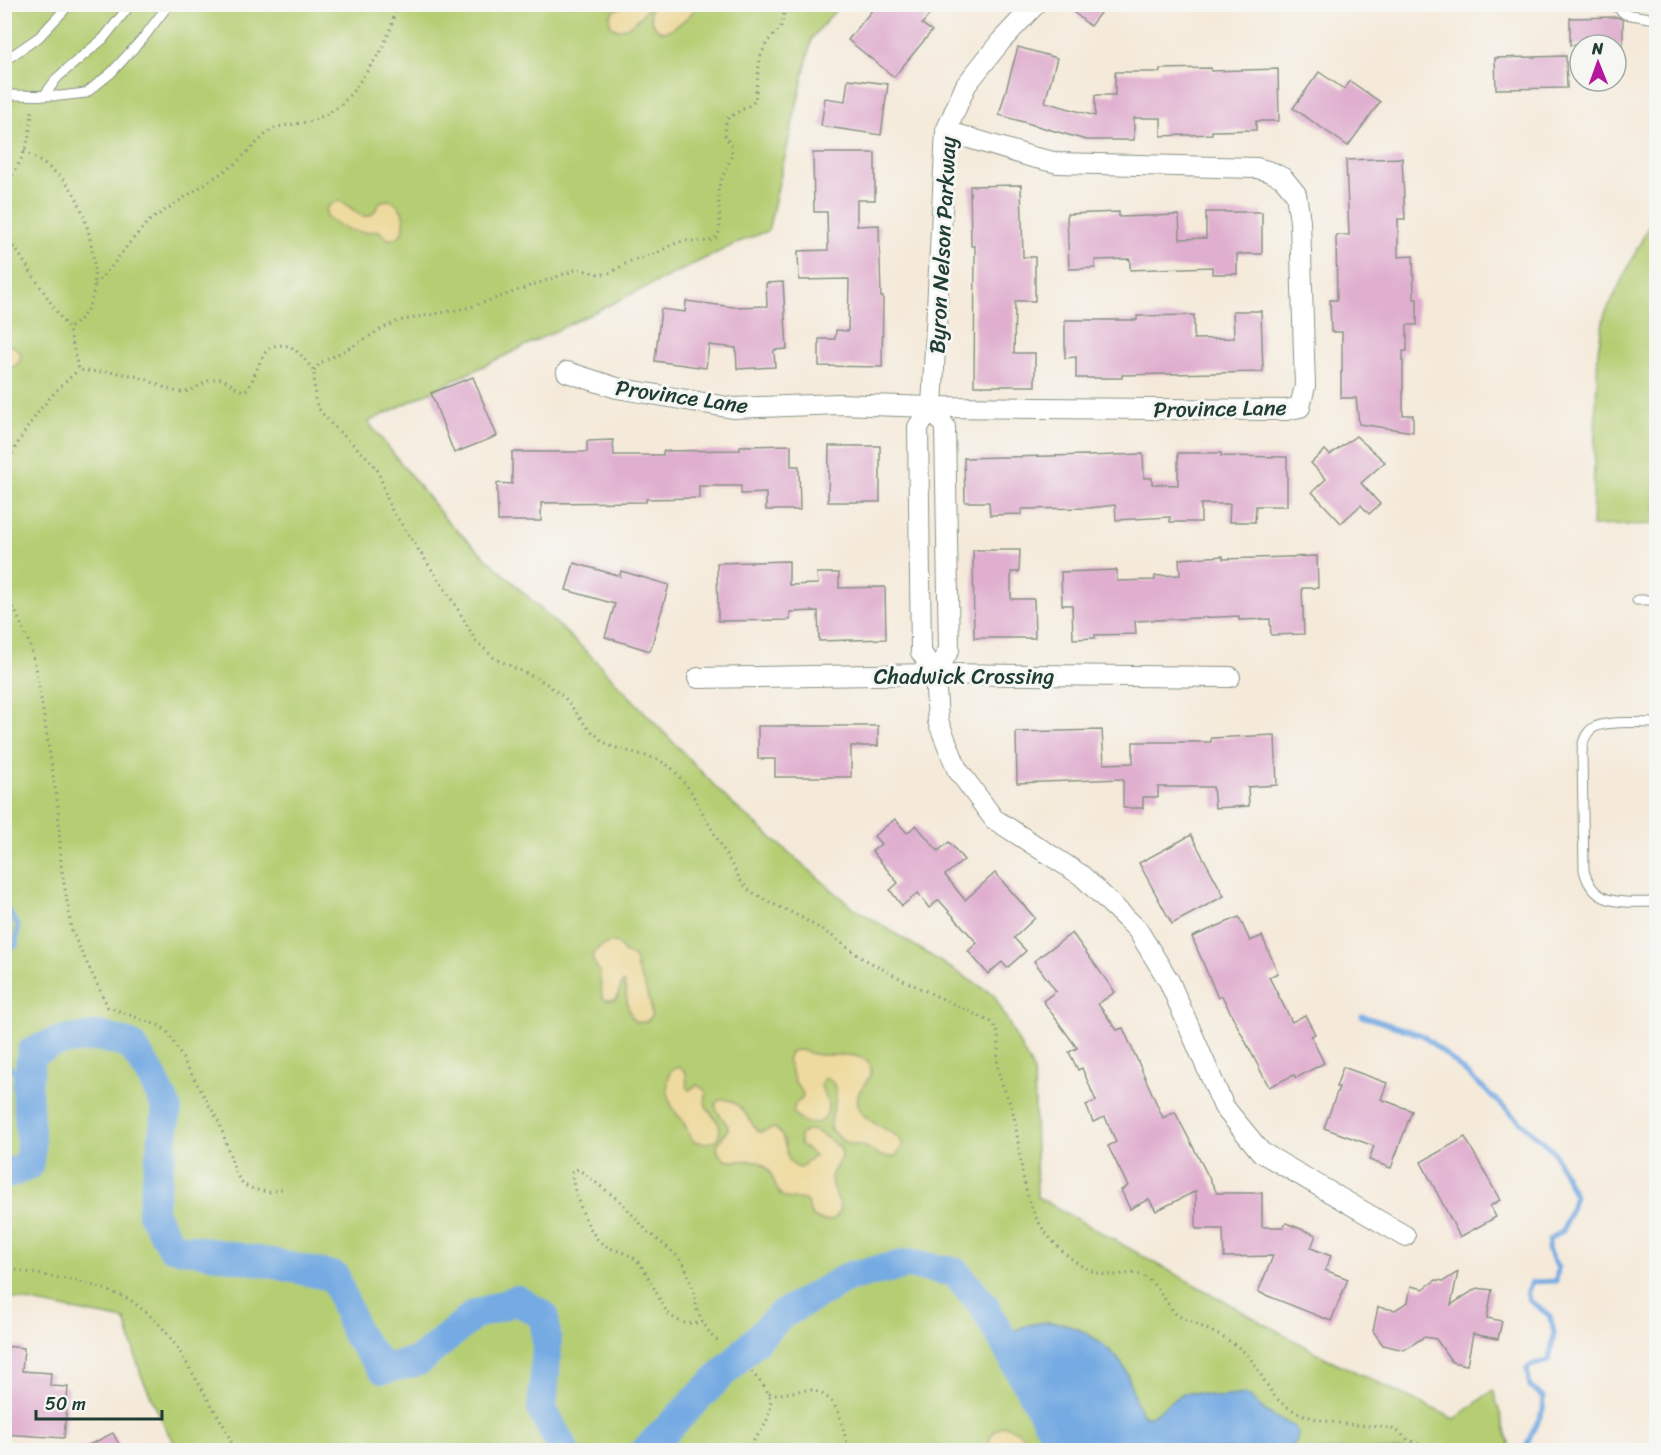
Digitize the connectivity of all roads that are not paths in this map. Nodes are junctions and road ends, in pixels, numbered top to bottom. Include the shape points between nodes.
1 (70, 4) edge
2 (132, 4) edge
3 (170, 4) edge
4 (1035, 4) edge
5 (1613, 4) edge
6 (1656, 19) edge
7 (4, 61) edge
8 (4, 89) edge
9 (44, 96) junction
10 (946, 131) junction
11 (567, 372) dead end
12 (932, 407) junction
13 (947, 538) junction
14 (920, 539) junction
15 (1636, 600) dead end
16 (1656, 600) edge
17 (935, 674) junction
18 (1230, 677) dead end
19 (698, 678) dead end
20 (1656, 723) edge
21 (1656, 902) edge
22 (1405, 1236) dead end

1 - 7 lane via 39,37
2 - 9 lane via 104,39 57,78
3 - 9 lane via 111,73 86,93
4 - 10 street, Byron Nelson Parkway via 966,85
5 - 6 lane via 1625,14
8 - 9 lane via 11,95
10 - 12 street, Byron Nelson Parkway
10 - 12 street, Province Lane via 1058,163 1257,168 1283,178 1296,194 1300,221 1305,386 1300,407 1286,411
11 - 12 street, Province Lane via 616,388 733,408 838,404
12 - 13 street, Byron Nelson Parkway via 945,427
12 - 14 street, Byron Nelson Parkway via 918,427
13 - 14 street
13 - 17 street, Byron Nelson Parkway via 949,650
14 - 17 street, Byron Nelson Parkway via 921,652
15 - 16 lane
17 - 18 street, Chadwick Crossing
17 - 19 street, Chadwick Crossing
17 - 22 street, Byron Nelson Parkway via 938,721 957,769 994,819 1081,875 1137,929 1169,981 1224,1107 1261,1152
20 - 21 lane via 1594,727 1582,742 1587,882 1610,901

